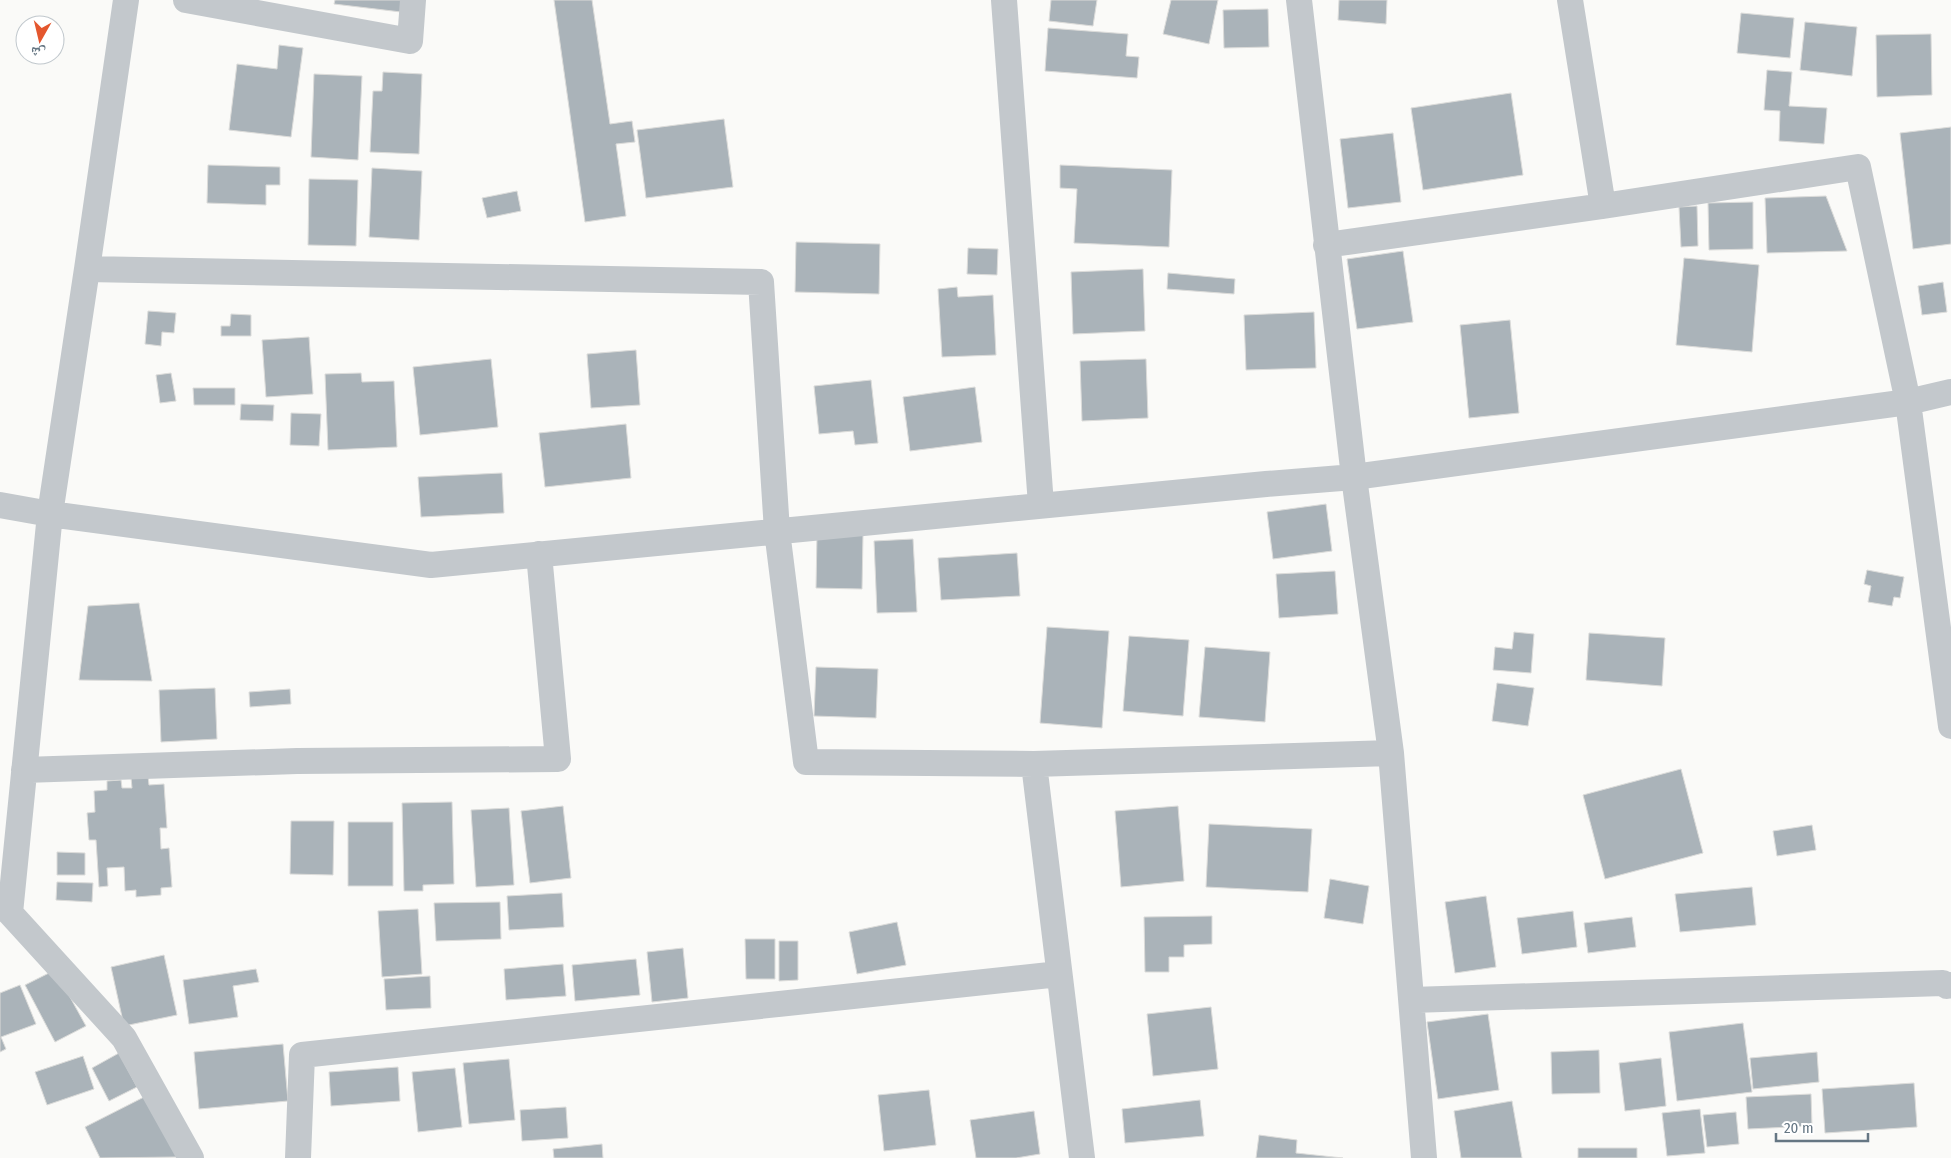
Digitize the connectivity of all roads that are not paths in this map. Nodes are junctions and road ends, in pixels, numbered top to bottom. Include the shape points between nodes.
1 (126, 0) edge
2 (186, 0) edge
3 (413, 0) edge
4 (1004, 0) edge
5 (1299, 0) edge
6 (1570, 0) edge
7 (1603, 206) junction
8 (1326, 245) junction
9 (87, 269) junction
10 (1951, 392) edge
11 (1908, 402) junction
12 (1354, 477) junction
13 (0, 505) edge
14 (1041, 505) junction
15 (50, 514) junction
16 (777, 531) junction
17 (538, 554) junction
18 (1951, 726) edge
19 (1391, 753) junction
20 (1034, 764) junction
21 (24, 770) junction
22 (5, 908) edge
23 (1060, 974) junction
24 (1951, 985) edge
25 (1412, 1000) junction
26 (191, 1158) edge
27 (298, 1158) edge
28 (1082, 1158) edge
29 (1424, 1158) edge

1 - 9 street
2 - 3 street via 410,40
4 - 14 street
5 - 8 street
6 - 7 street
7 - 8 street
7 - 11 street via 1858,168
8 - 12 street
9 - 15 street
9 - 16 street via 761,282
10 - 11 street
11 - 12 street
11 - 18 street
12 - 14 street
12 - 19 street
13 - 15 street
14 - 16 street
15 - 17 street via 431,564
15 - 21 street
16 - 17 street
16 - 20 street via 806,762
17 - 21 street via 558,759 297,761
19 - 20 street
19 - 25 street
20 - 23 street
21 - 22 street
22 - 26 street via 124,1038
23 - 27 street via 302,1055
23 - 28 street
24 - 25 street
25 - 29 street

